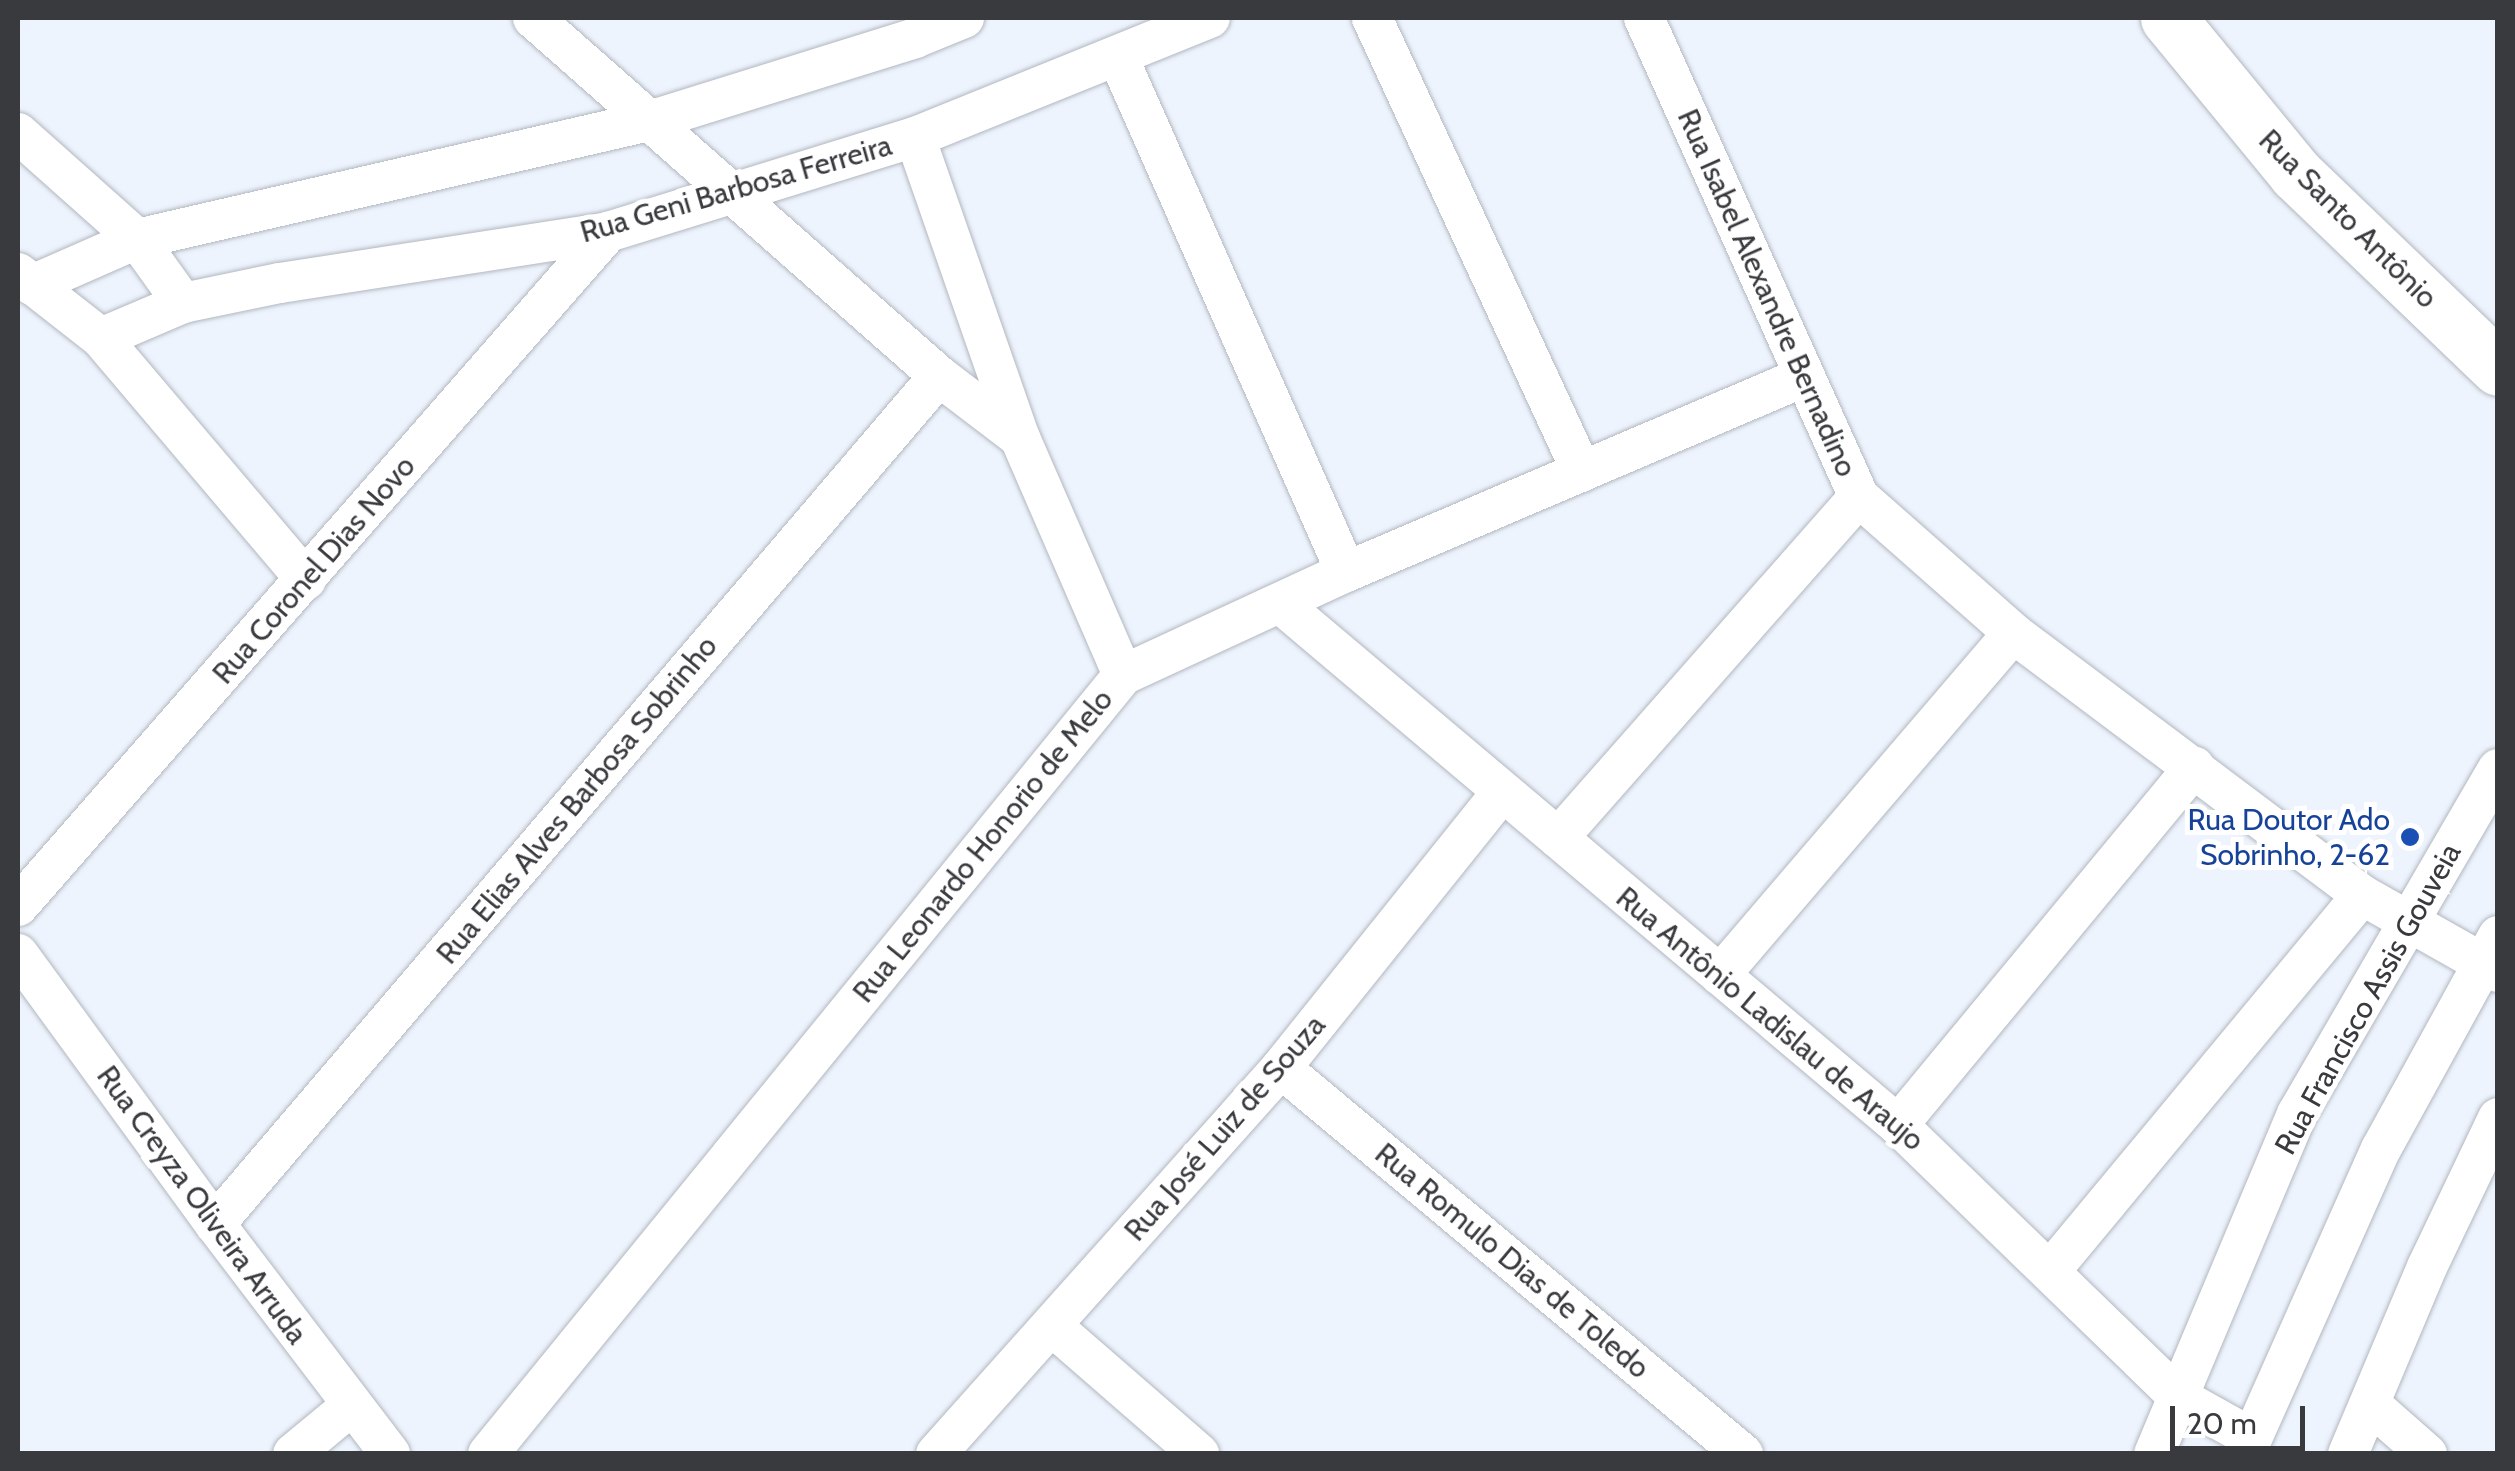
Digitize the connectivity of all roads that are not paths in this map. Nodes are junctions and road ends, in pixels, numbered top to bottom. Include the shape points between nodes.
1 (533, 18) edge
2 (964, 18) edge
3 (1210, 18) edge
4 (1372, 18) edge
5 (1644, 18) edge
6 (2168, 18) edge
7 (924, 28) edge
8 (1118, 56) junction
9 (649, 121) junction
10 (18, 133) edge
11 (915, 137) junction
12 (736, 194) junction
13 (608, 232) junction
14 (137, 239) junction
15 (25, 279) edge
16 (184, 303) junction
17 (101, 338) junction
18 (2498, 368) edge
19 (939, 376) junction
20 (1804, 378) junction
21 (1020, 438) junction
22 (1582, 472) junction
23 (1859, 497) junction
24 (1346, 572) junction
25 (306, 580) junction
26 (1282, 604) junction
27 (2013, 633) junction
28 (1123, 675) junction
29 (2194, 767) junction
30 (2498, 769) edge
31 (1502, 792) junction
32 (1558, 838) junction
33 (2362, 895) junction
34 (18, 906) edge
35 (2412, 923) junction
36 (18, 954) edge
37 (2492, 957) edge
38 (1720, 975) junction
39 (1281, 1068) junction
40 (2498, 1118) edge
41 (1898, 1125) junction
42 (215, 1224) junction
43 (2051, 1270) junction
44 (1052, 1326) junction
45 (2180, 1398) junction
46 (2370, 1404) junction
47 (351, 1406) junction
48 (2248, 1446) edge
49 (294, 1454) edge
50 (390, 1454) edge
51 (488, 1454) edge
52 (936, 1454) edge
53 (1199, 1454) edge
54 (1743, 1454) edge
55 (2154, 1454) edge
56 (2348, 1454) edge
57 (2427, 1454) edge

1 - 9 street
2 - 7 street
3 - 8 street, Rua Geni Barbosa Ferreira
4 - 22 street
5 - 20 street, Rua Isabel Alexandre Bernadino
6 - 18 main road, Rua Santo Antônio via 2296,174
7 - 9 street
8 - 11 street, Rua Geni Barbosa Ferreira
8 - 24 street
9 - 12 street
9 - 14 street
10 - 14 street
11 - 12 street, Rua Geni Barbosa Ferreira
11 - 21 street
12 - 13 street, Rua Geni Barbosa Ferreira
12 - 19 street
13 - 16 street, Rua Geni Barbosa Ferreira
13 - 25 street, Rua Coronel Dias Novo
14 - 15 street
14 - 16 street
15 - 17 street
16 - 17 street, Rua Geni Barbosa Ferreira
17 - 25 street
19 - 21 street
19 - 42 street, Rua Elias Alves Barbosa Sobrinho
20 - 22 street, Rua Leonardo Honorio de Melo
20 - 23 street, Rua Isabel Alexandre Bernadino
21 - 28 street
22 - 24 street, Rua Leonardo Honorio de Melo
23 - 27 street, Rua Isabel Alexandre Bernadino
23 - 32 street
24 - 26 street, Rua Leonardo Honorio de Melo
25 - 34 street, Rua Coronel Dias Novo
26 - 28 street, Rua Leonardo Honorio de Melo
26 - 31 street, Rua Antônio Ladislau de Araujo
27 - 29 street, Rua Isabel Alexandre Bernadino
27 - 38 street
28 - 51 street, Rua Leonardo Honorio de Melo
29 - 33 street, Rua Isabel Alexandre Bernadino
29 - 41 street
30 - 35 street, Rua Francisco Assis Gouveia
31 - 32 street, Rua Antônio Ladislau de Araujo
31 - 39 street, Rua José Luiz de Souza
32 - 38 street, Rua Antônio Ladislau de Araujo
33 - 35 street, Rua Isabel Alexandre Bernadino
33 - 43 street
35 - 37 street, Rua Isabel Alexandre Bernadino
35 - 45 street, Rua Francisco Assis Gouveia via 2297,1114
36 - 42 street, Rua Creyza Oliveira Arruda
37 - 48 street via 2380,1149
38 - 41 street, Rua Antônio Ladislau de Araujo
39 - 44 street, Rua José Luiz de Souza
39 - 54 street, Rua Romulo Dias de Toledo
40 - 46 street
41 - 43 street, Rua Antônio Ladislau de Araujo
42 - 47 street, Rua Creyza Oliveira Arruda
43 - 45 street, Rua Antônio Ladislau de Araujo
44 - 52 street, Rua José Luiz de Souza
44 - 53 street
45 - 48 street, Rua Antônio Ladislau de Araujo
45 - 55 street, Rua Francisco Assis Gouveia
46 - 56 street
46 - 57 street
47 - 49 street
47 - 50 street, Rua Creyza Oliveira Arruda

